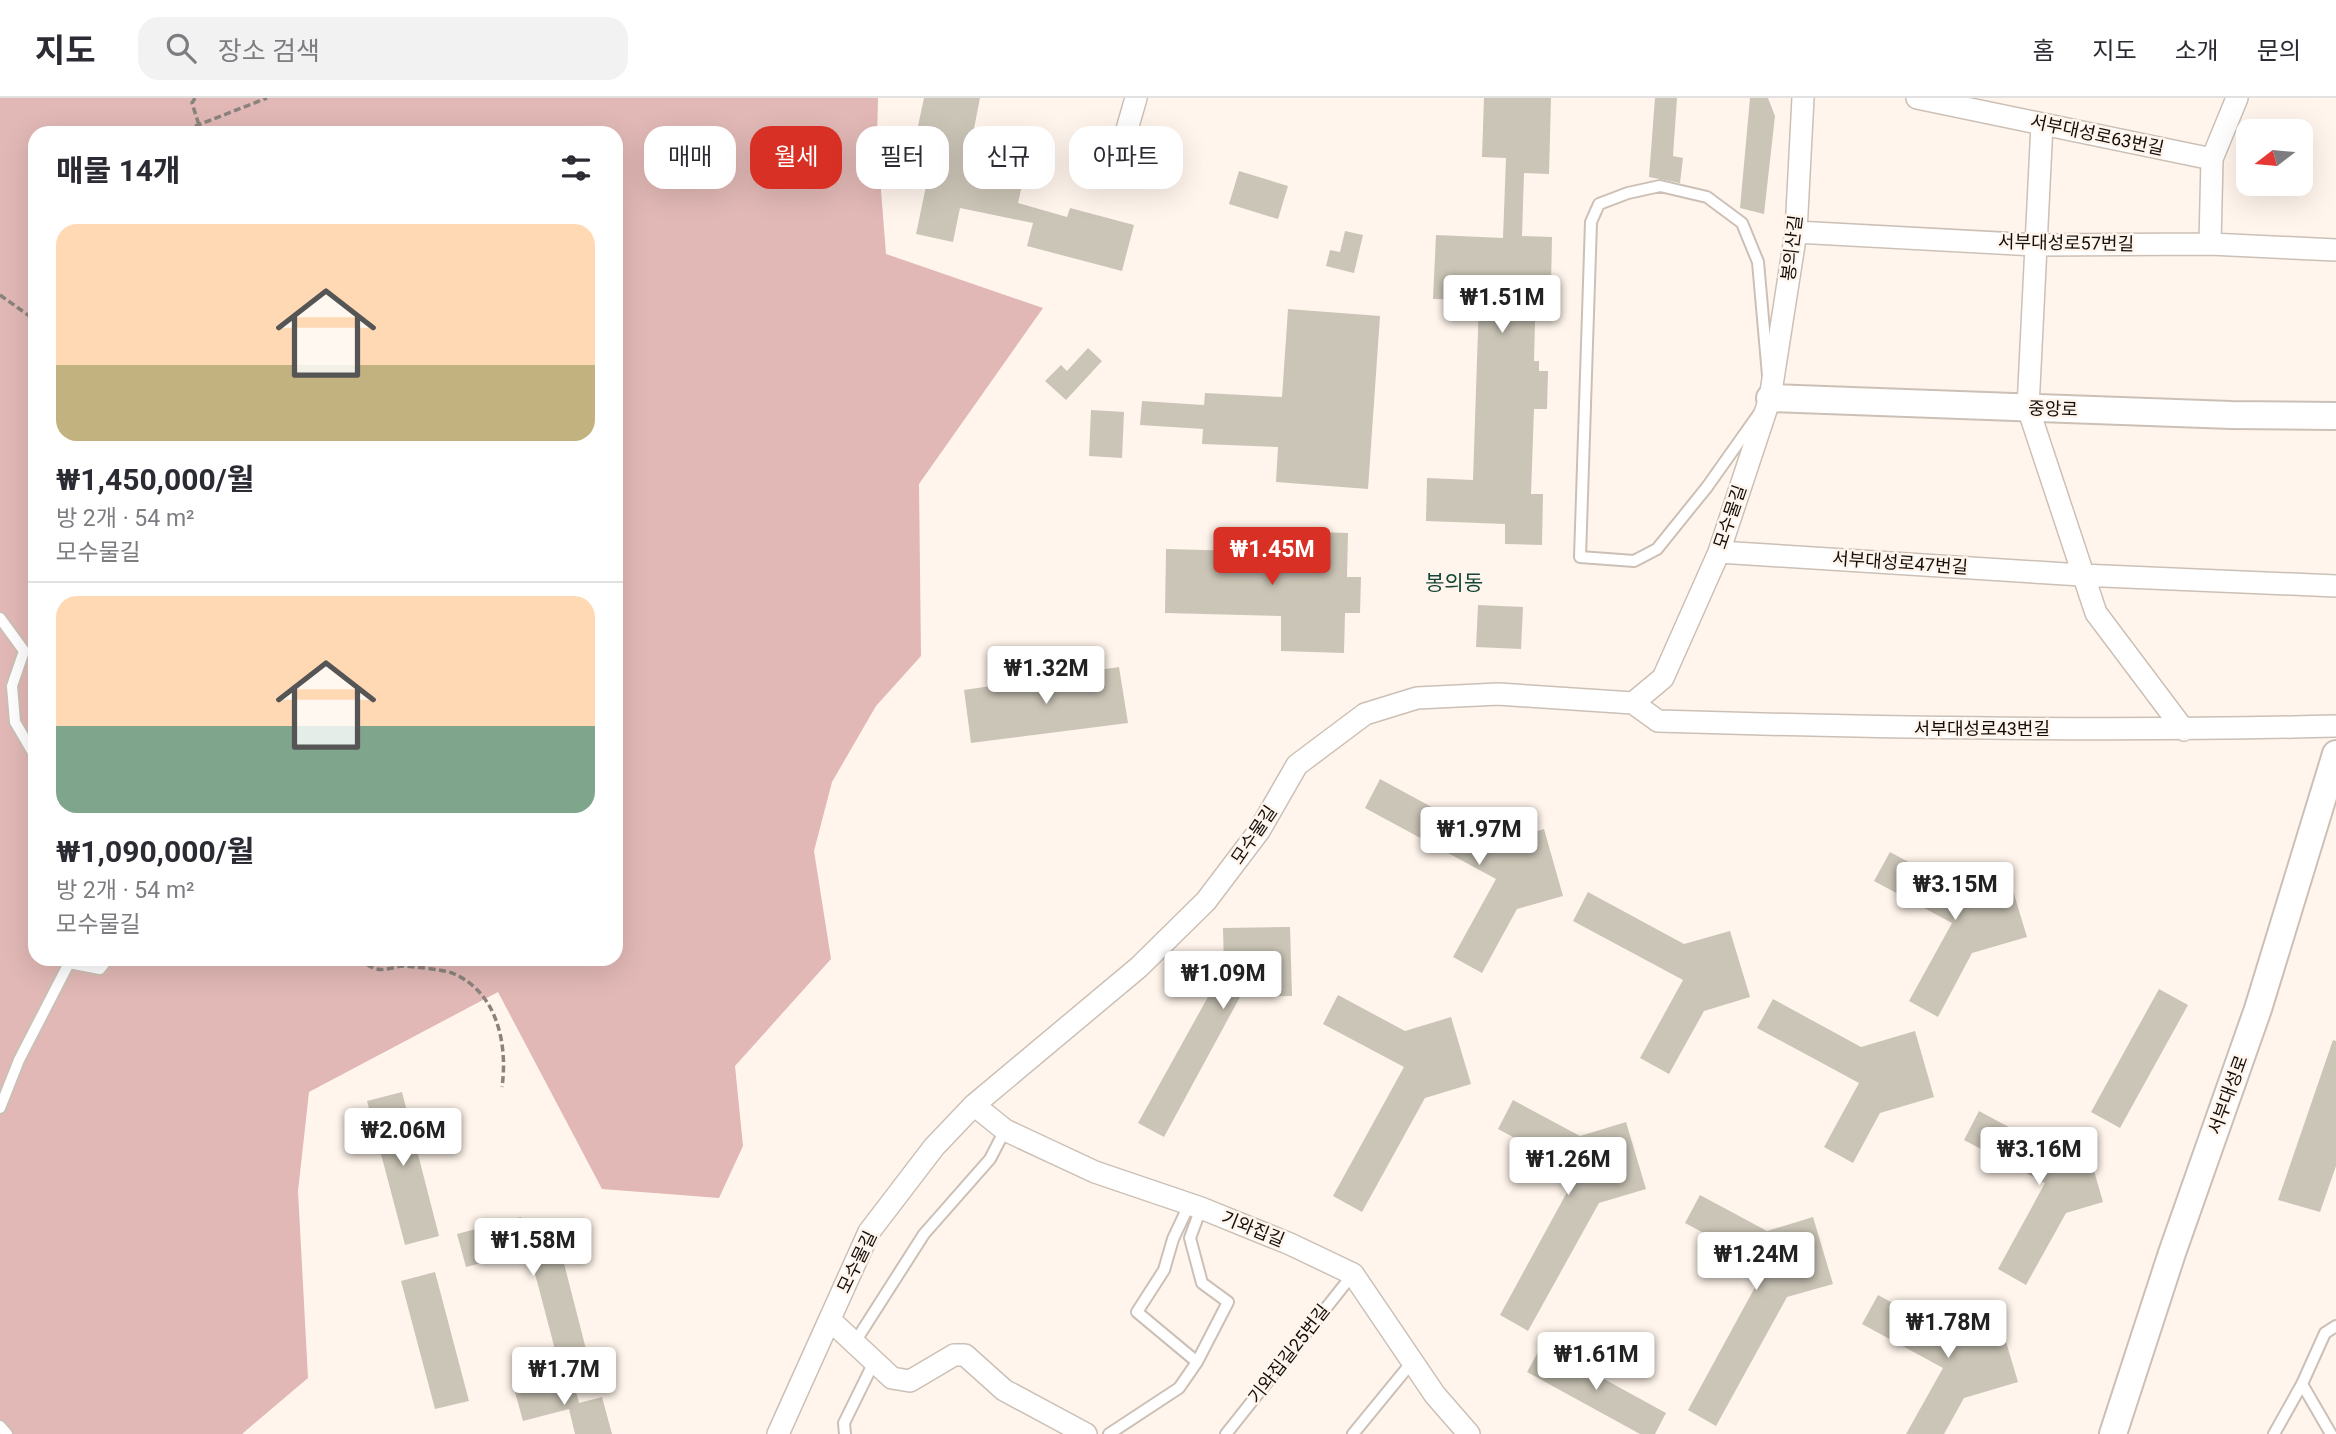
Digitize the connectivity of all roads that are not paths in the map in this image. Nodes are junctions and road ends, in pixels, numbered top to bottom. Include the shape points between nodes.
1 (1136, 98) edge
2 (1803, 98) edge
3 (1917, 98) edge
4 (2237, 98) edge
5 (2042, 124) junction
6 (1128, 126) edge
7 (2212, 159) junction
8 (1796, 232) junction
9 (2210, 244) junction
10 (2036, 245) junction
11 (2336, 250) edge
12 (1770, 398) junction
13 (2028, 408) junction
14 (2336, 416) edge
15 (1719, 552) junction
16 (2081, 575) junction
17 (2336, 586) edge
18 (0, 618) edge
19 (1633, 703) junction
20 (2336, 726) edge
21 (2184, 730) junction
22 (28, 744) edge
23 (2336, 754) edge
24 (67, 966) edge
25 (84, 966) edge
26 (102, 966) edge
27 (974, 1105) junction
28 (0, 1108) edge
29 (1005, 1130) junction
30 (1195, 1207) junction
31 (1353, 1275) junction
32 (830, 1320) junction
33 (2336, 1326) edge
34 (855, 1342) junction
35 (874, 1362) junction
36 (1197, 1362) junction
37 (1412, 1362) junction
38 (2302, 1384) junction
39 (0, 1426) edge
40 (7, 1434) edge
41 (778, 1434) edge
42 (845, 1434) edge
43 (1086, 1434) edge
44 (1109, 1434) edge
45 (1226, 1434) edge
46 (1353, 1434) edge
47 (1469, 1434) edge
48 (2113, 1434) edge
49 (2274, 1434) edge
50 (2331, 1434) edge

1 - 6 street
2 - 8 street, 봉의산길
3 - 5 street, 서부대성로63번길
4 - 7 street
5 - 7 street, 서부대성로63번길
5 - 10 street
7 - 9 street
8 - 10 street, 서부대성로57번길
8 - 12 street, 봉의산길
9 - 10 street, 서부대성로57번길
9 - 11 street, 서부대성로57번길
10 - 13 street
12 - 12 lane via 1758,262 1742,223 1707,197 1660,186 1599,204 1591,222 1580,558 1634,561 1657,550
12 - 13 street, 중앙로
12 - 15 street, 모수물길
13 - 14 street, 중앙로
13 - 16 street
15 - 16 street, 서부대성로47번길
15 - 19 street, 모수물길 via 1663,678
16 - 17 street, 서부대성로47번길
16 - 21 street via 2096,613
18 - 22 lane via 24,651 12,686 15,722
19 - 21 street, 서부대성로43번길 via 1658,721
19 - 27 street, 모수물길 via 1498,694 1418,698 1364,714 1297,765 1259,831 1206,901 1139,967
20 - 21 street, 서부대성로43번길
23 - 48 street, 서부대성로 via 2258,1009
24 - 28 lane
25 - 26 lane
27 - 29 street, 기와집길
27 - 32 street, 모수물길 via 934,1147 869,1233
29 - 30 street, 기와집길 via 1095,1172
29 - 34 lane via 990,1159 924,1234
30 - 31 street, 기와집길 via 1290,1244
30 - 36 lane via 1190,1238 1202,1283 1228,1302
30 - 36 lane via 1173,1239 1164,1270 1137,1312
31 - 37 street, 기와집길
31 - 45 lane, 기와집길25번길
32 - 34 street
32 - 41 street, 모수물길
33 - 38 lane via 2325,1333
34 - 35 street
35 - 42 lane via 845,1423
35 - 43 street via 892,1378 910,1381 954,1355 965,1355 1004,1390
36 - 44 lane via 1179,1388
37 - 46 lane
37 - 47 street, 기와집길
38 - 49 lane
38 - 50 lane
39 - 40 lane

